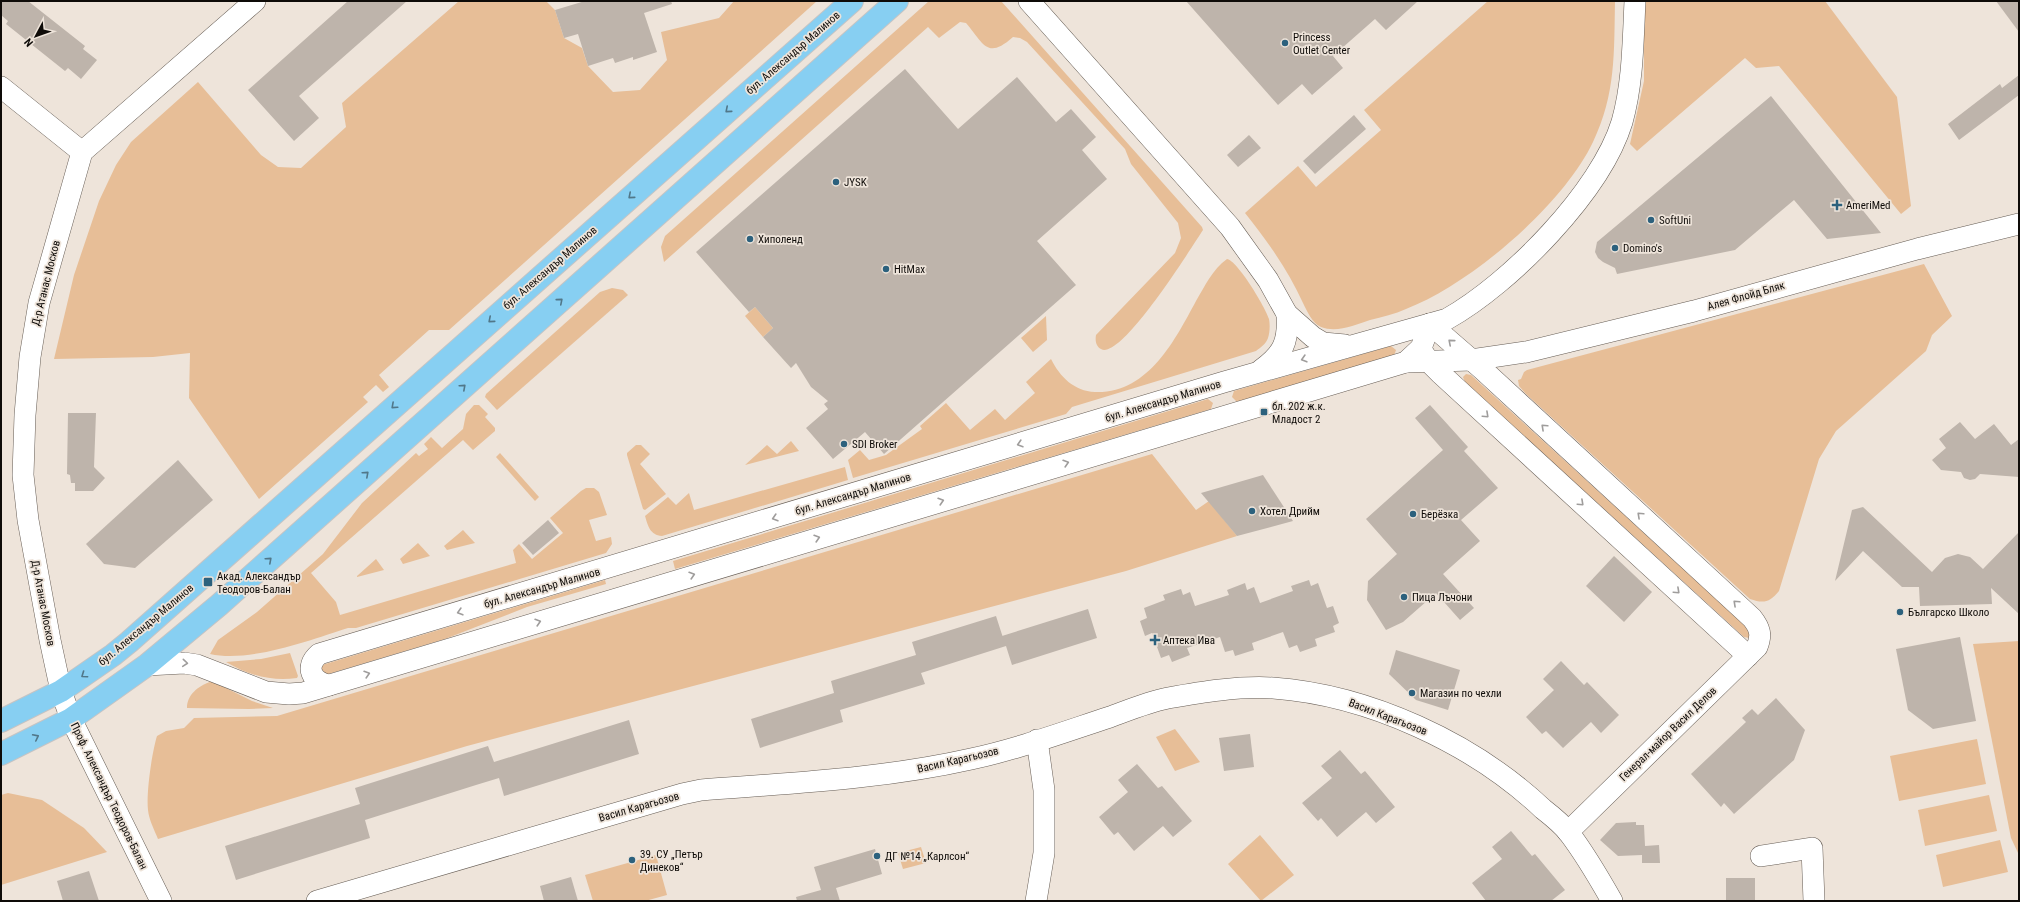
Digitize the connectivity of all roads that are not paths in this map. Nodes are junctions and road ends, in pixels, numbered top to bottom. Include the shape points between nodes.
1 (255, 1) edge
2 (852, 1) edge
3 (897, 1) edge
4 (1029, 1) edge
5 (1635, 1) edge
6 (1, 87) edge
7 (82, 152) junction
8 (2019, 224) edge
9 (1287, 314) junction
10 (1386, 336) junction
11 (1355, 345) junction
12 (1420, 345) junction
13 (1526, 352) junction
14 (1471, 360) junction
15 (1259, 372) junction
16 (1457, 388) junction
17 (1511, 396) junction
18 (1748, 656) junction
19 (146, 665) junction
20 (329, 685) junction
21 (61, 691) junction
22 (71, 719) junction
23 (1, 721) edge
24 (1037, 740) junction
25 (1, 754) edge
26 (1568, 832) junction
27 (1761, 856) dead end
28 (161, 901) edge
29 (317, 901) edge
30 (1036, 901) edge
31 (1612, 901) edge
32 (1814, 901) edge

1 - 7 street
2 -> 21 main road, бул. Александър Малинов via 201,579 113,655
19 -> 3 main road via 219,605
4 - 9 street via 1230,226 1268,280
5 - 12 street, бул. Александър Малинов via 1633,62 1622,122 1607,157 1582,195 1524,259 1487,292 1447,319
6 - 7 street
7 - 21 street, Д-р Атанас Москов via 39,303 30,357 25,415 24,475 28,520
8 - 13 street, Алея Флойд Бляк via 1917,249 1694,311
9 - 11 street via 1304,331 1323,343
9 - 15 street via 1288,337 1285,345 1271,363
10 - 11 street, бул. Александър Малинов
10 - 12 street, бул. Александър Малинов
10 - 12 street via 1401,346
11 -> 15 street, бул. Александър Малинов
14 -> 12 street
12 - 14 street, Алея Флойд Бляк
12 - 16 street
20 -> 12 street, бул. Александър Малинов
13 - 14 street, Алея Флойд Бляк
13 - 17 street via 1517,359 1508,373 1507,383
14 - 16 street, Алея Флойд Бляк via 1454,372
14 - 17 street
15 -> 20 street, бул. Александър Малинов via 319,654 313,659 311,667 314,678
16 -> 18 street
18 -> 17 street, Генерал-майор Васил Делов via 1757,647 1760,639 1758,625 1752,618
18 - 26 street, Генерал-майор Васил Делов
19 -> 20 street, бул. Александър Малинов via 197,665 277,694 303,693
19 - 22 main road
21 - 22 street, Проф. Александър Теодоров-Балан
21 - 23 main road, бул. Александър Малинов
25 -> 22 main road
22 - 28 street, Проф. Александър Теодоров-Балан
24 - 26 street, Васил Карагьозов via 1164,699 1222,690 1270,688 1321,693 1367,706 1452,743 1505,776
24 - 29 street, Васил Карагьозов via 973,759 906,772 701,790 682,794
24 - 30 street via 1044,790 1044,853
26 - 31 street, Васил Карагьозов
27 - 32 street via 1812,848

